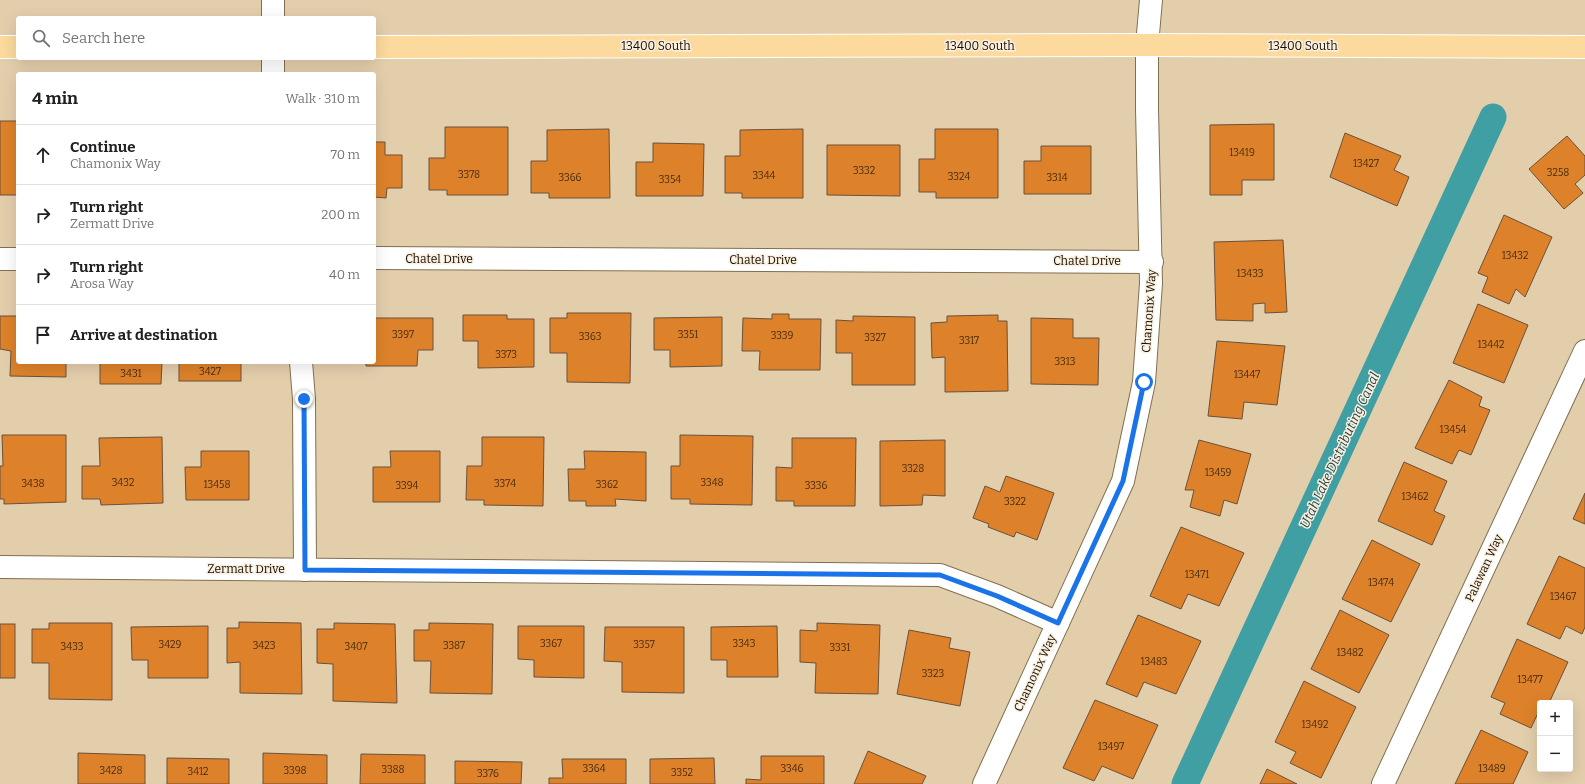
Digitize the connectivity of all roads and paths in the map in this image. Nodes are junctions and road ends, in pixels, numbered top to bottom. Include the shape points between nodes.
1 (273, 0) edge
2 (1151, 0) edge
3 (273, 16) edge
4 (1147, 46) junction
5 (0, 47) edge
6 (16, 47) edge
7 (376, 47) edge
8 (1585, 47) edge
9 (273, 60) edge
10 (273, 72) edge
11 (376, 258) edge
12 (0, 259) edge
13 (16, 259) edge
14 (1152, 262) junction
15 (1585, 351) edge
16 (301, 364) edge
17 (0, 567) edge
18 (305, 570) junction
19 (1058, 623) junction
20 (984, 784) edge
21 (1383, 784) edge

1 - 3 street
2 - 4 street, Chamonix Way
4 - 7 main road, 13400 South
4 - 8 main road, 13400 South
4 - 14 street, Chamonix Way via 1149,222
5 - 6 main road
9 - 10 street
11 - 14 street, Chatel Drive
12 - 13 street
14 - 19 street, Chamonix Way via 1144,382 1123,481
15 - 21 street, Palawan Way
16 - 18 street via 304,399
17 - 18 street, Zermatt Drive
18 - 19 street, Zermatt Drive via 940,575 997,596
19 - 20 street, Chamonix Way

